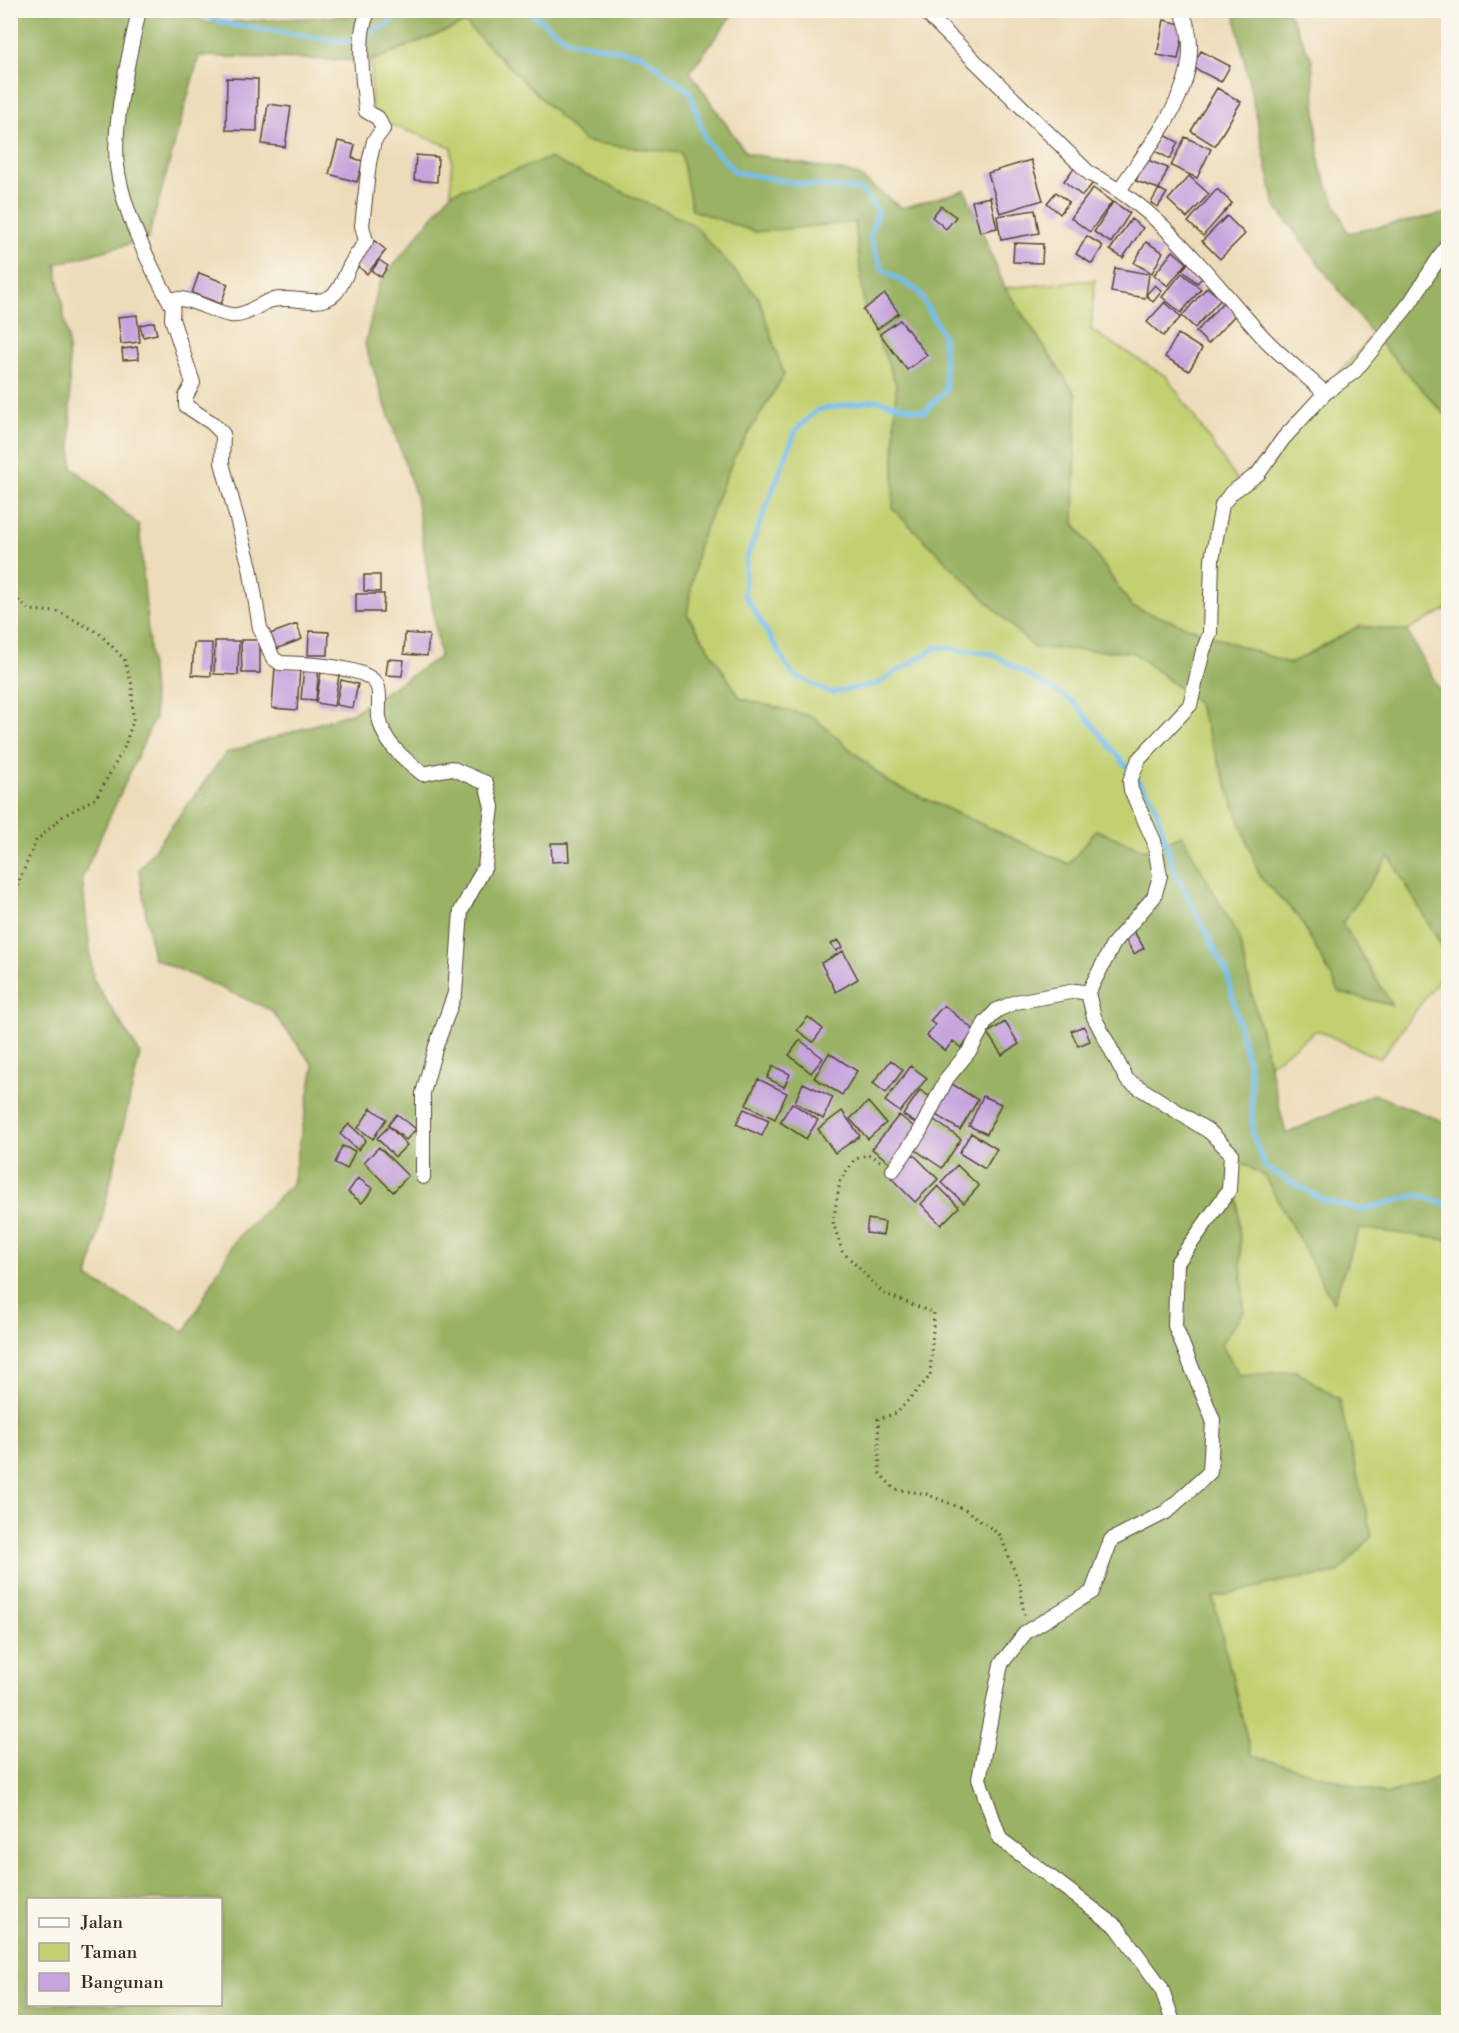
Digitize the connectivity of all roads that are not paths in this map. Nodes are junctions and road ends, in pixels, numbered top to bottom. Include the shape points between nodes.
1 (923, 10) edge
2 (1181, 10) edge
3 (138, 13) edge
4 (368, 14) edge
5 (1120, 189) junction
6 (1449, 244) edge
7 (171, 304) junction
8 (1324, 393) junction
9 (1088, 993) junction
10 (893, 1170) road end
11 (423, 1177) dead end
12 (1173, 2022) edge

1 - 5 street via 1090,174
2 - 5 street via 1192,51 1181,93
3 - 7 street via 119,114 117,166 131,217
4 - 7 street via 362,42 366,111 378,118 383,129 374,141 369,163 362,226 366,241 339,291 318,301 273,300 234,316 182,298
5 - 8 street via 1170,231 1265,339
6 - 8 street via 1410,303 1355,371
7 - 11 street via 192,382 186,406 223,434 222,463 250,567 260,628 273,658 280,663 333,665 371,678 377,685 380,720 395,752 423,774 451,768 486,783 492,807 485,866 460,911 455,993 423,1094
8 - 9 street via 1282,439 1258,474 1231,493 1222,505 1212,559 1210,633 1191,705 1139,759 1130,781 1155,841 1160,876 1154,897 1114,943
9 - 10 street via 1016,1002 997,1010 947,1078 920,1133
9 - 12 street via 1094,1017 1127,1080 1210,1132 1231,1153 1229,1190 1177,1263 1175,1326 1213,1420 1210,1472 1166,1512 1111,1540 1092,1592 1026,1632 1001,1664 979,1779 1000,1839 1117,1927 1161,1987

